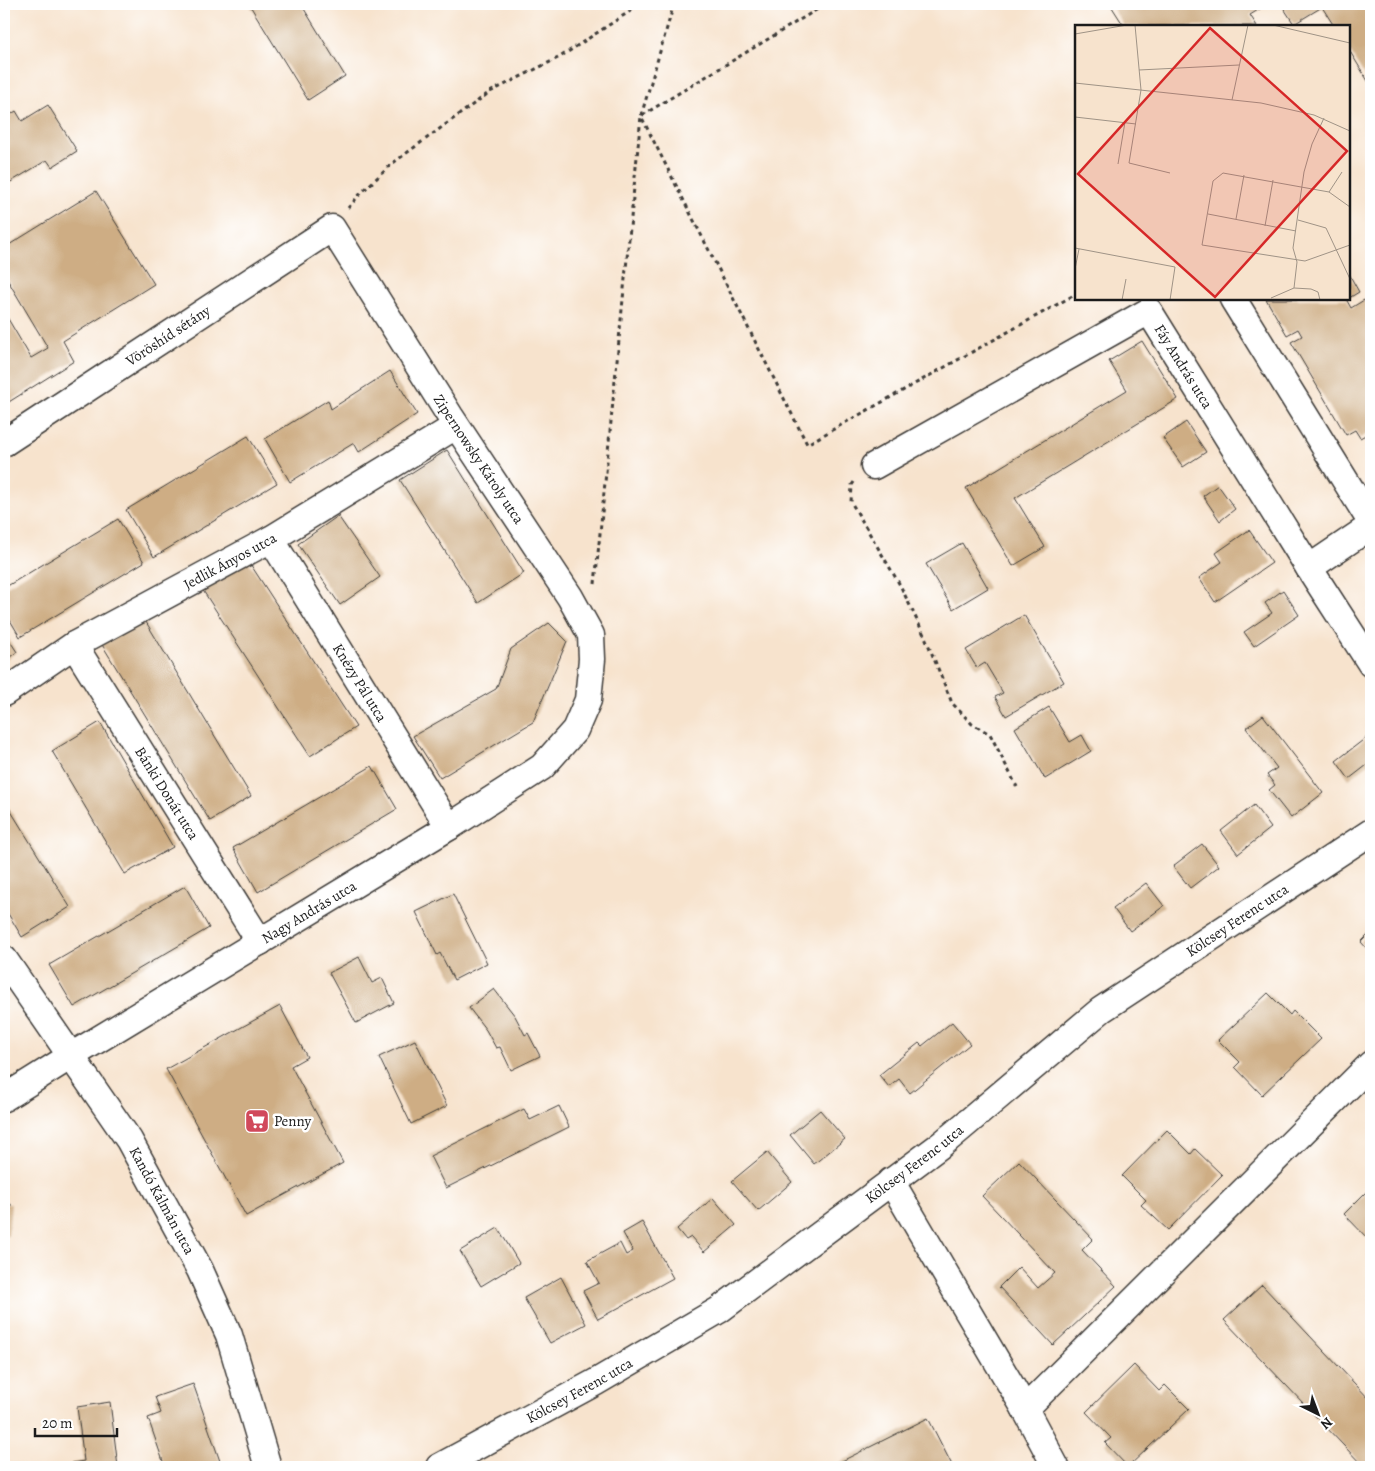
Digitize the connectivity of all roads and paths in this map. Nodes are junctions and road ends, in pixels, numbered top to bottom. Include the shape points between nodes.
1 (641, 4) edge
2 (674, 4) edge
3 (826, 4) edge
4 (641, 116) junction
5 (332, 228) junction
6 (1075, 295) edge
7 (1234, 300) edge
8 (456, 426) junction
9 (4, 443) edge
10 (874, 466) joint
11 (1371, 524) edge
12 (271, 539) junction
13 (1308, 568) junction
14 (595, 587) dead end
15 (74, 645) junction
16 (1371, 664) edge
17 (4, 693) edge
18 (588, 700) joint
19 (1017, 787) dead end
20 (449, 827) junction
21 (1371, 832) edge
22 (260, 942) junction
23 (4, 959) edge
24 (71, 1056) junction
25 (1371, 1064) edge
26 (4, 1098) edge
27 (891, 1181) junction
28 (1025, 1409) junction
29 (268, 1467) edge
30 (439, 1467) edge
31 (1056, 1467) edge

1 - 5 path via 560,57 490,92 437,130 393,163 362,192
2 - 4 path
3 - 4 path
4 - 6 path via 807,444
4 - 14 path
5 - 8 street, Zipernowsky Károly utca
5 - 9 street, Vöröshíd sétány
7 - 11 street
8 - 12 street, Jedlik Ányos utca
8 - 18 street, Zipernowsky Károly utca via 570,597 591,635
10 - 13 street, Fáy András utca via 1149,311
10 - 19 path via 858,476 852,485 851,502 900,585 952,703 972,724 990,734
11 - 13 street
12 - 15 street, Jedlik Ányos utca
12 - 20 street, Knézy Pál utca
13 - 16 street, Fáy András utca
15 - 17 street, Jedlik Ányos utca
15 - 22 street, Bánki Donát utca
18 - 20 street, Nagy András utca via 575,730 542,767
20 - 22 street, Nagy András utca
21 - 27 street, Kölcsey Ferenc utca via 1101,1010 942,1144
22 - 24 street, Nagy András utca
23 - 24 street, Kandó Kálmán utca
24 - 26 street, Nagy András utca
24 - 29 street, Kandó Kálmán utca via 129,1140 200,1270 229,1335
25 - 28 street
27 - 28 street
27 - 30 street, Kölcsey Ferenc utca via 719,1310 596,1382
28 - 31 street

